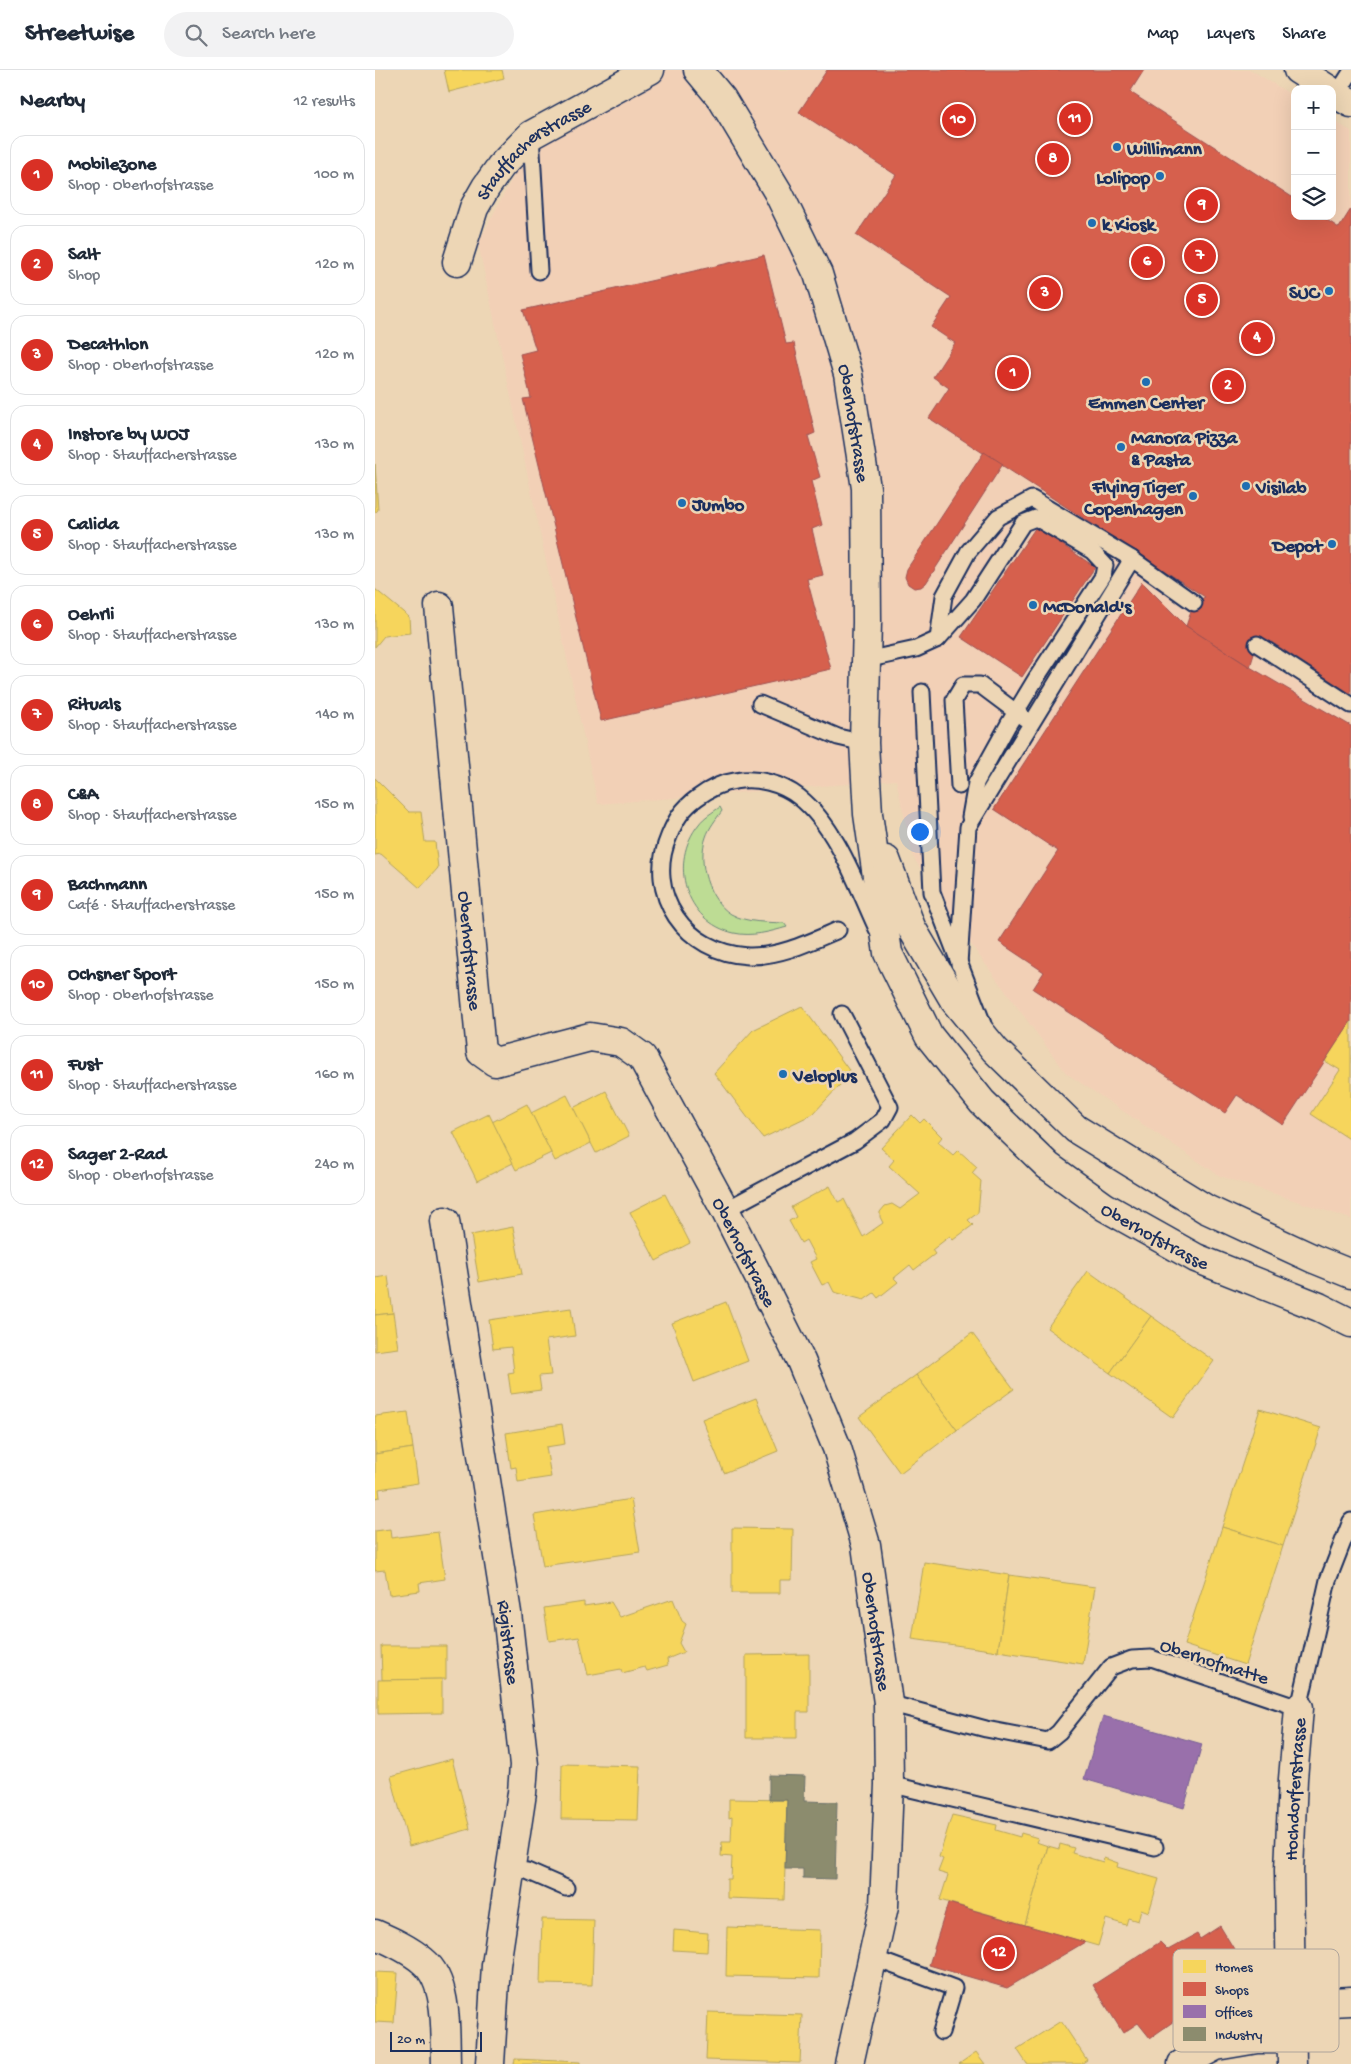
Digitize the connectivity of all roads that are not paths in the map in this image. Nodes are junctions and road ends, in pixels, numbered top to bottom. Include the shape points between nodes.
1 (650, 70) edge
2 (699, 70) edge
3 (1297, 70) edge
4 (1351, 72) edge
5 (1337, 95) edge
6 (531, 135) junction
7 (457, 262) dead end
8 (539, 271) dead end
9 (1132, 559) junction
10 (1194, 603) dead end
11 (439, 606) dead end
12 (938, 638) junction
13 (1257, 644) dead end
14 (866, 660) junction
15 (922, 692) dead end
16 (760, 704) dead end
17 (1351, 705) edge
18 (1016, 711) junction
19 (1031, 723) junction
20 (865, 743) junction
21 (959, 786) dead end
22 (868, 814) junction
23 (969, 827) junction
24 (838, 930) dead end
25 (888, 953) junction
26 (959, 964) junction
27 (842, 1014) dead end
28 (995, 1050) junction
29 (725, 1210) junction
30 (445, 1222) dead end
31 (1351, 1274) edge
32 (1319, 1307) junction
33 (1351, 1317) edge
34 (1351, 1323) edge
35 (1351, 1521) edge
36 (888, 1703) junction
37 (1299, 1708) junction
38 (889, 1784) junction
39 (1155, 1847) dead end
40 (510, 1869) junction
41 (566, 1888) dead end
42 (375, 1934) edge
43 (1290, 1949) edge
44 (873, 1958) junction
45 (941, 2032) dead end
46 (1205, 2052) edge
47 (446, 2064) edge
48 (491, 2064) edge
49 (849, 2064) edge
50 (1182, 2064) edge

1 - 6 street, Stauffacherstrasse
2 - 14 street, Oberhofstrasse via 722,99 778,192 806,249 818,274 848,374 866,488
3 - 5 street
4 - 5 lane
6 - 7 street, Stauffacherstrasse via 486,187 474,208
6 - 8 lane
9 - 10 lane
9 - 12 lane via 1032,499 998,517 968,552 944,596
9 - 19 lane
11 - 29 street, Oberhofstrasse via 481,1052 495,1062 590,1037 621,1042 642,1057
12 - 14 lane via 916,649
12 - 18 lane via 973,600 1023,523 1036,518 1092,551 1105,565 1103,576
13 - 17 lane
14 - 20 street, Oberhofstrasse
15 - 26 lane via 932,892
16 - 20 lane via 838,737
18 - 19 lane
18 - 21 lane via 980,685 963,685 954,700
18 - 23 lane via 976,784
19 - 23 lane
20 - 22 street, Oberhofstrasse
22 - 25 street, Oberhofstrasse
22 - 28 street, Oberhofstrasse via 911,927 953,1000
23 - 26 lane
24 - 25 lane via 802,945 748,956 702,943 673,914 662,883 662,852 677,816 711,788 726,782 745,779 771,782 798,796 822,821 845,860
25 - 32 street, Oberhofstrasse via 929,1036 982,1102 1048,1166 1105,1207 1196,1258
26 - 28 lane
27 - 29 lane via 890,1107 883,1120 855,1141
28 - 31 street, Oberhofstrasse via 1075,1129 1206,1209
29 - 36 street, Oberhofstrasse via 801,1361 837,1448 866,1544
30 - 40 street, Rigistrasse via 507,1613 524,1765
32 - 33 street
32 - 34 street
35 - 37 lane, Hochdorferstrasse via 1327,1580
36 - 37 lane, Oberhofmatte via 1048,1741 1059,1732 1111,1667 1132,1659 1151,1658
36 - 38 street, Oberhofstrasse
37 - 43 street, Hochdorferstrasse via 1289,1870
38 - 39 lane
38 - 44 street, Oberhofstrasse via 884,1906
40 - 41 lane via 527,1871
40 - 48 street, Rigistrasse via 496,1965
42 - 47 street via 424,1961 439,1983 445,2021
44 - 45 lane via 954,1988
44 - 49 street, Oberhofstrasse
46 - 50 street

